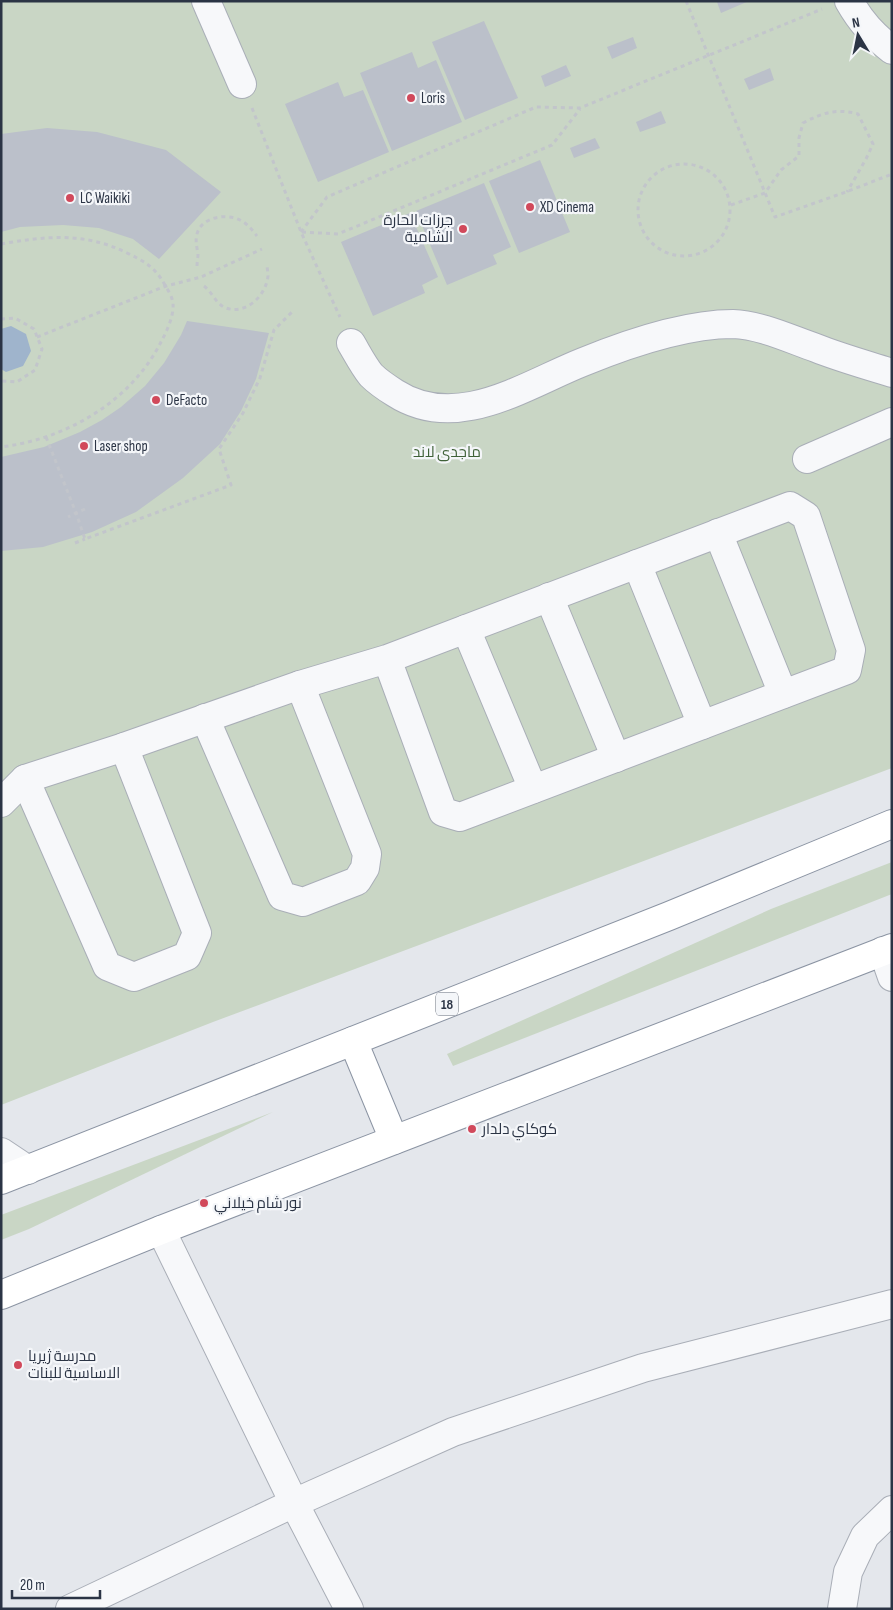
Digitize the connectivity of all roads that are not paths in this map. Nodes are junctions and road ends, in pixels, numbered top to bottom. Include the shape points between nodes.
1 (206, 1) edge
2 (839, 3) edge
3 (892, 50) edge
4 (242, 84) road end
5 (351, 342) road end
6 (892, 373) edge
7 (892, 422) edge
8 (807, 459) dead end
9 (718, 533) junction
10 (637, 564) junction
11 (549, 597) junction
12 (466, 629) junction
13 (387, 659) junction
14 (300, 685) junction
15 (783, 694) junction
16 (205, 718) junction
17 (702, 725) junction
18 (124, 747) junction
19 (616, 758) junction
20 (13, 777) edge
21 (533, 789) junction
22 (1, 803) edge
23 (892, 824) edge
24 (887, 950) edge
25 (892, 977) edge
26 (353, 1041) junction
27 (394, 1140) junction
28 (1, 1152) edge
29 (28, 1170) junction
30 (1, 1180) edge
31 (161, 1230) junction
32 (1, 1295) edge
33 (892, 1304) edge
34 (294, 1504) junction
35 (892, 1510) edge
36 (70, 1609) edge
37 (349, 1609) edge
38 (842, 1609) edge

1 - 4 street
2 - 3 street
5 - 6 street via 371,374 388,389 414,403 437,409 465,408 492,401 637,342 694,328 734,324 771,331
7 - 8 street
9 - 10 street
9 - 15 street
9 - 15 street via 790,506 806,516 851,650 847,670
10 - 11 street
10 - 17 street
11 - 12 street
11 - 19 street
12 - 13 street
12 - 21 street
13 - 14 street
13 - 21 street via 443,812 460,817
14 - 16 street
14 - 16 street via 368,854 365,868 357,881 303,902 282,896
15 - 17 street
16 - 18 street
17 - 19 street
18 - 20 street
18 - 20 street via 197,933 187,956 134,977 107,966
19 - 21 street
20 - 22 street
23 - 26 highway, 18
24 - 25 street
24 - 27 highway
26 - 27 highway
26 - 29 highway, 18
27 - 31 highway
28 - 29 street
29 - 30 highway, 18
31 - 32 highway
31 - 34 street
33 - 34 street via 643,1368 453,1432
34 - 36 street
34 - 37 street
35 - 38 street via 866,1536 848,1572

